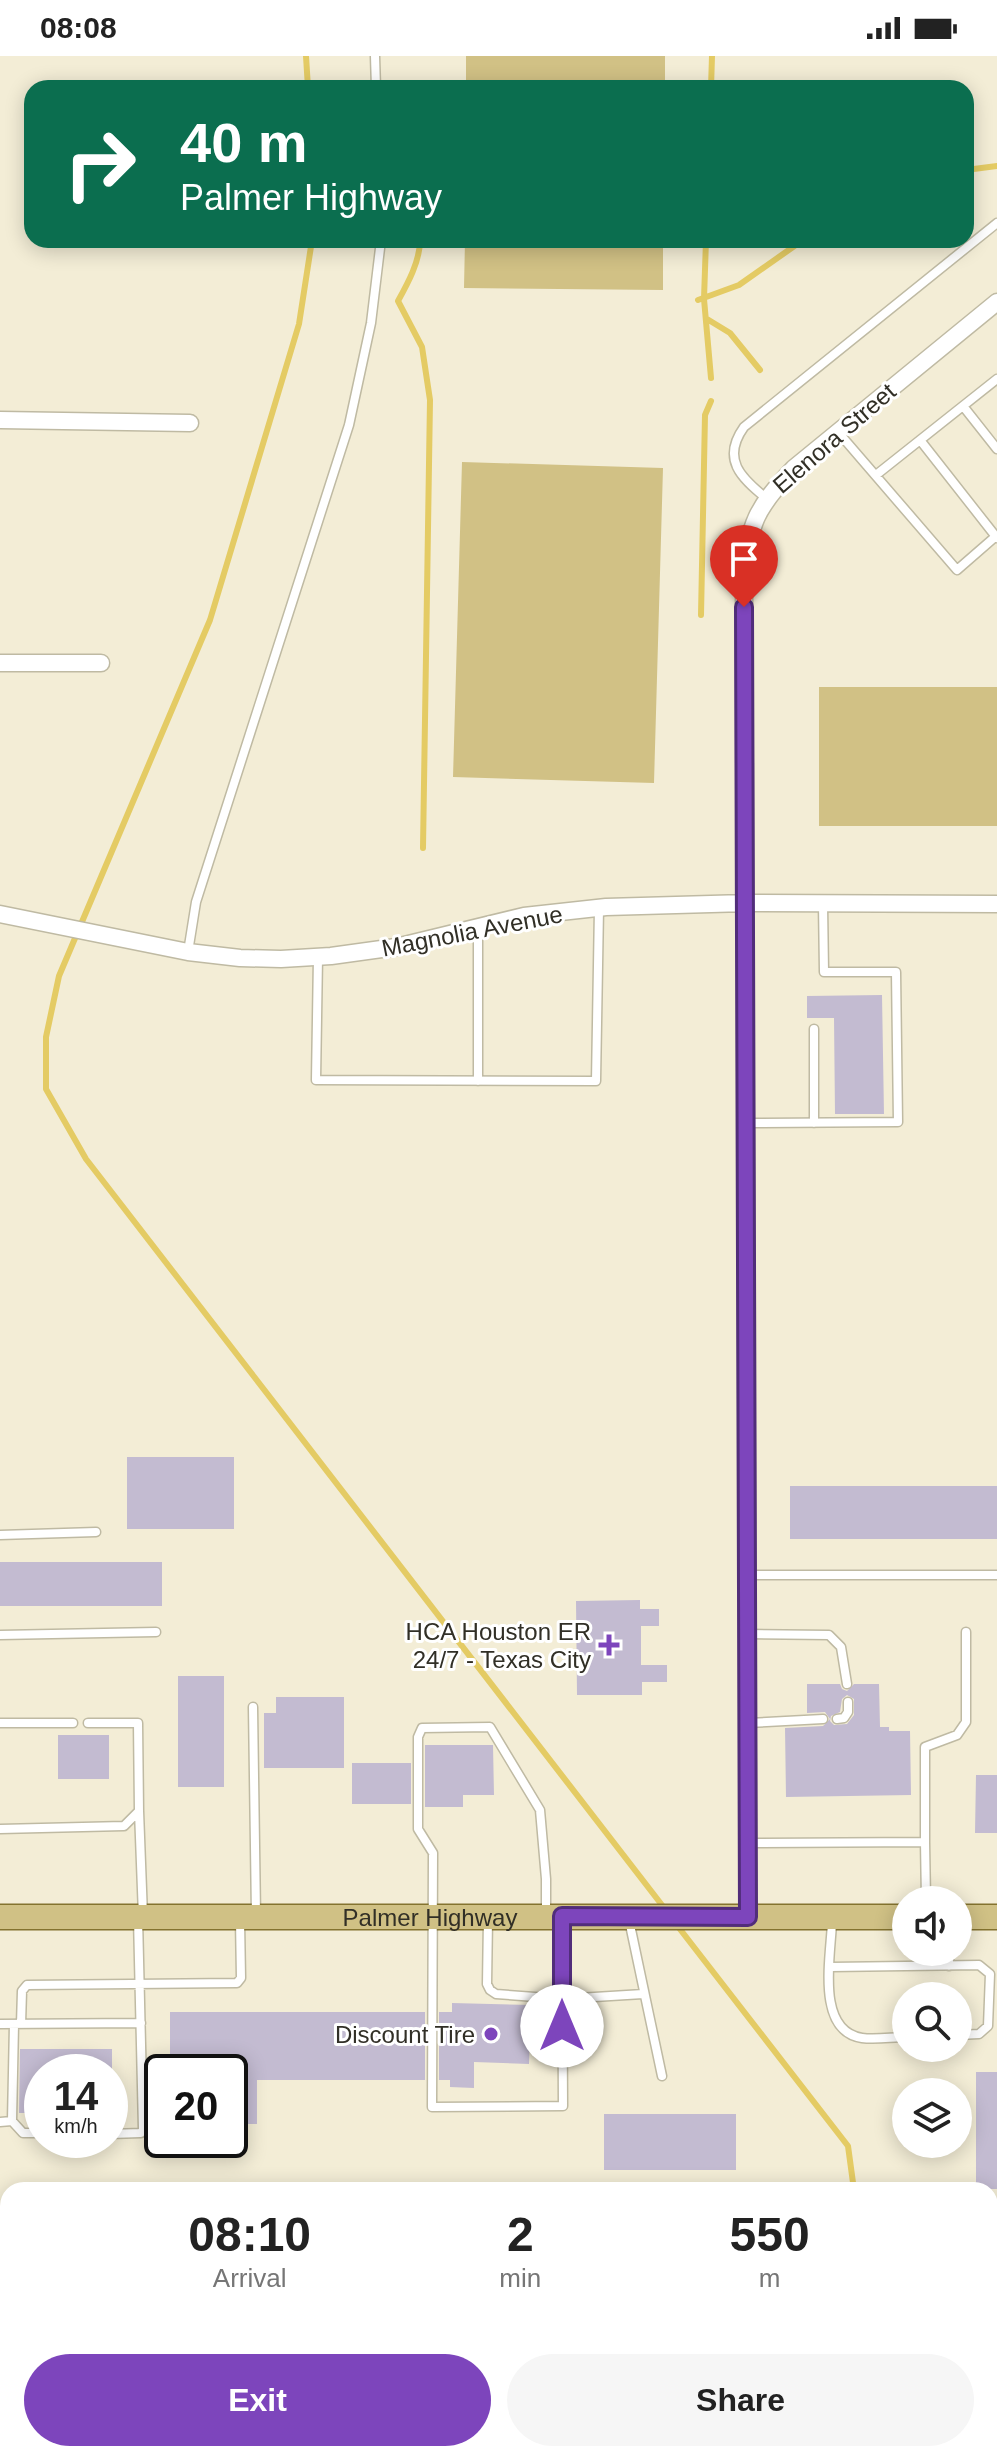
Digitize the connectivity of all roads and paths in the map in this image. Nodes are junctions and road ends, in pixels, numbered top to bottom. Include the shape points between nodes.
1 (375, 56) edge
2 (376, 80) edge
3 (997, 223) edge
4 (974, 242) edge
5 (380, 248) edge
6 (966, 248) edge
7 (997, 302) edge
8 (997, 379) edge
9 (963, 406) junction
10 (0, 420) edge
11 (190, 423) dead end
12 (838, 432) junction
13 (920, 440) junction
14 (997, 449) edge
15 (876, 475) junction
16 (766, 498) junction
17 (996, 538) edge
18 (0, 663) edge
19 (101, 663) dead end
20 (746, 903) junction
21 (823, 904) junction
22 (997, 904) edge
23 (599, 908) junction
24 (0, 914) edge
25 (478, 928) junction
26 (188, 952) junction
27 (318, 957) junction
28 (814, 1029) dead end
29 (478, 1081) junction
30 (746, 1123) junction
31 (814, 1123) junction
32 (96, 1532) dead end
33 (0, 1535) edge
34 (748, 1575) junction
35 (997, 1575) edge
36 (156, 1632) dead end
37 (966, 1632) dead end
38 (748, 1634) junction
39 (0, 1635) edge
40 (847, 1684) dead end
41 (848, 1702) dead end
42 (253, 1707) dead end
43 (823, 1719) dead end
44 (837, 1719) dead end
45 (0, 1723) edge
46 (73, 1723) dead end
47 (88, 1723) dead end
48 (748, 1723) junction
49 (139, 1811) junction
50 (0, 1829) edge
51 (925, 1842) junction
52 (748, 1843) junction
53 (926, 1886) edge
54 (248, 1916) junction
55 (433, 1916) junction
56 (488, 1916) junction
57 (554, 1916) junction
58 (632, 1916) junction
59 (0, 1917) edge
60 (140, 1917) junction
61 (748, 1917) junction
62 (832, 1917) junction
63 (892, 1917) edge
64 (972, 1917) edge
65 (997, 1917) edge
66 (972, 1965) edge
67 (949, 1966) edge
68 (831, 1967) junction
69 (140, 1985) junction
70 (643, 1994) junction
71 (562, 1999) junction
72 (141, 2023) junction
73 (0, 2024) edge
74 (18, 2024) junction
75 (972, 2034) edge
76 (892, 2037) edge
77 (662, 2076) dead end
78 (12, 2121) junction
79 (0, 2122) edge
80 (24, 2133) edge
81 (128, 2134) edge

1 - 2 lane
3 - 4 lane
5 - 26 lane via 371,323 349,425 196,902
6 - 16 lane via 744,427 736,439 736,465
7 - 12 street, Elenora Street
8 - 9 lane
9 - 13 lane
9 - 14 lane
10 - 11 street
12 - 15 lane
12 - 16 street, Elenora Street
13 - 15 lane
13 - 17 lane
15 - 17 lane via 957,570
16 - 20 street, Elenora Street via 747,543 744,578
18 - 19 street
20 - 21 street, Magnolia Avenue
20 - 23 street, Magnolia Avenue
20 - 30 street, Elenora Street
21 - 22 street, Magnolia Avenue
21 - 31 lane via 824,972 896,972 898,1122
23 - 25 street, Magnolia Avenue via 524,916
23 - 29 lane via 596,1081
24 - 26 street, Magnolia Avenue
25 - 27 street, Magnolia Avenue via 396,947
25 - 29 lane
26 - 27 street, Magnolia Avenue
27 - 29 lane via 316,1080
28 - 31 lane
30 - 31 lane
30 - 34 street, Elenora Street
32 - 33 lane
34 - 35 lane
34 - 38 street, Elenora Street
36 - 39 lane
37 - 51 lane via 966,1722 957,1735 925,1747
38 - 40 lane via 829,1635 841,1647
38 - 48 street, Elenora Street
41 - 44 lane via 848,1712
42 - 54 lane
43 - 48 lane
45 - 46 lane
47 - 49 lane via 138,1723
48 - 52 street, Elenora Street
49 - 50 lane via 124,1826
49 - 60 lane
51 - 52 lane
51 - 53 lane
52 - 61 street, Elenora Street
54 - 55 main road, Palmer Highway
54 - 60 main road, Palmer Highway
54 - 69 lane via 239,1982
55 - 56 main road, Palmer Highway
55 - 57 lane via 433,1853 418,1829 418,1737 422,1728 490,1727 540,1810
55 - 71 lane via 432,2107 563,2106
56 - 57 main road, Palmer Highway
56 - 71 lane via 490,1990
57 - 58 main road, Palmer Highway
57 - 71 lane
58 - 61 main road, Palmer Highway
58 - 70 lane
59 - 60 main road, Palmer Highway
60 - 69 lane
61 - 62 main road, Palmer Highway
62 - 63 main road, Palmer Highway
62 - 68 lane
64 - 65 main road
66 - 75 lane via 990,1974 988,2026
67 - 68 lane
68 - 76 lane via 834,2020 860,2038
69 - 72 lane
69 - 74 lane via 27,1985
70 - 71 lane
70 - 77 lane
72 - 74 lane
72 - 81 lane via 143,2129
73 - 74 lane
74 - 78 lane
78 - 79 lane
78 - 80 lane

